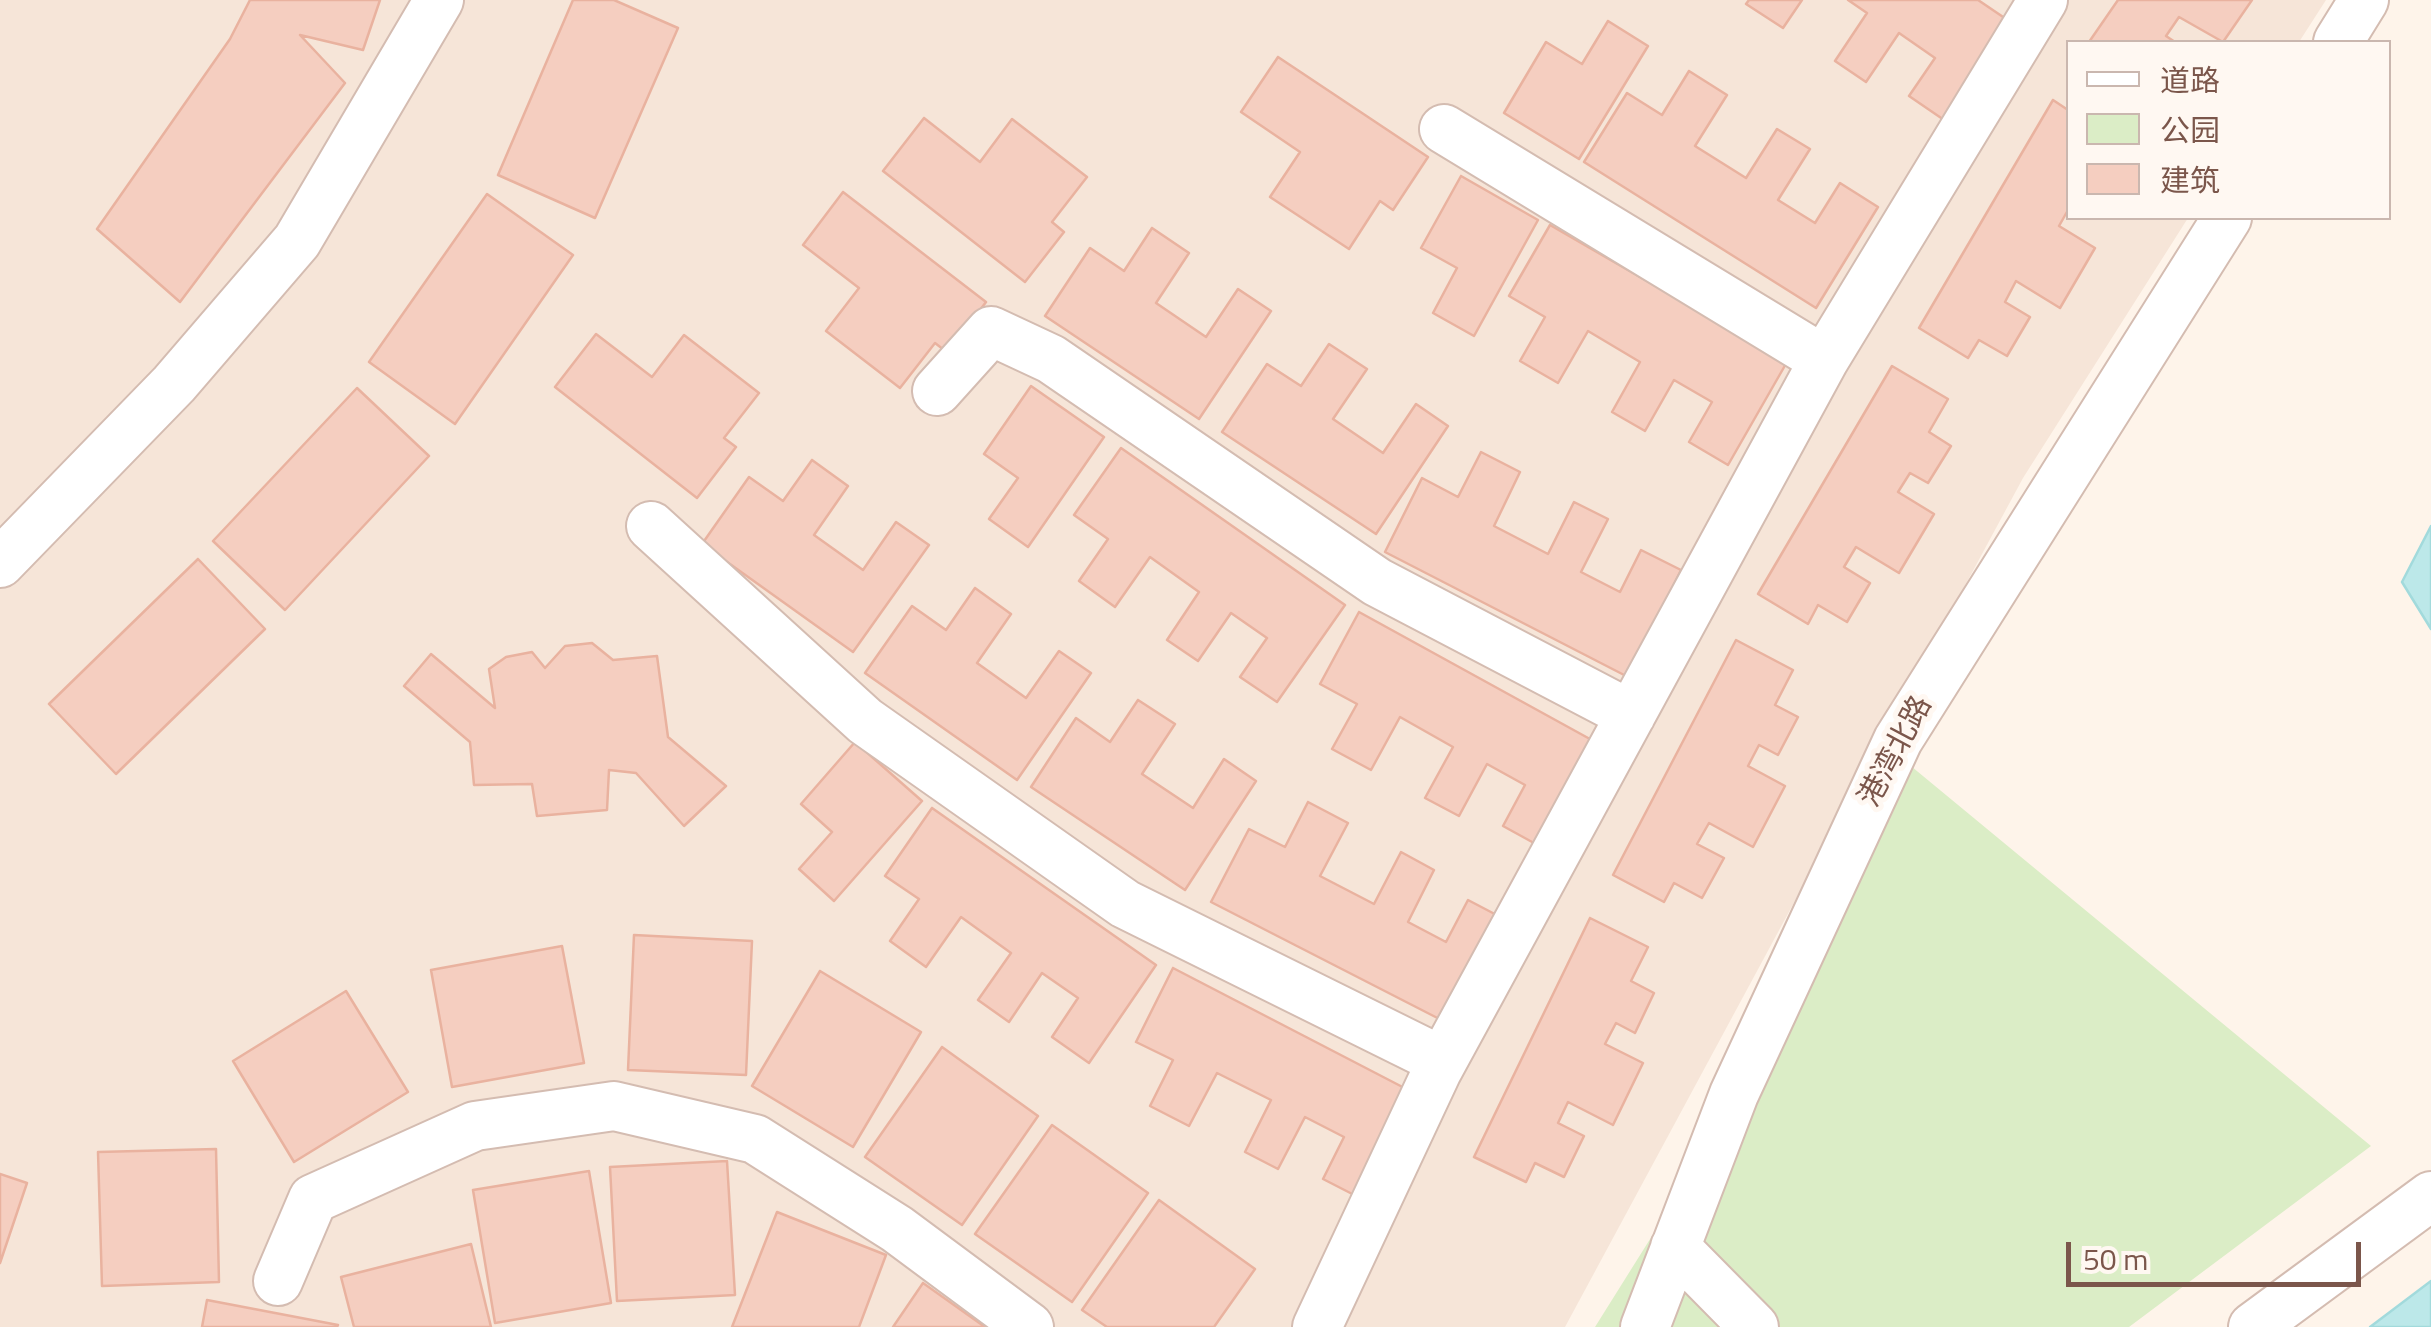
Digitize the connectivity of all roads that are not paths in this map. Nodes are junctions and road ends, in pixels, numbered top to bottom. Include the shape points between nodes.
1 (439, 0) edge
2 (2364, 0) edge
3 (2035, 3) edge
4 (2339, 40) edge
5 (1444, 129) dead end
6 (2226, 220) edge
7 (1824, 360) junction
8 (937, 391) dead end
9 (651, 526) dead end
10 (0, 563) edge
11 (1631, 715) junction
12 (1442, 1061) junction
13 (2431, 1196) edge
14 (1675, 1248) junction
15 (278, 1281) dead end
16 (1029, 1327) edge
17 (1317, 1327) edge
18 (1645, 1327) edge
19 (1754, 1327) edge
20 (2253, 1327) edge

1 - 10 street via 297,241 174,384
2 - 4 street
3 - 7 street
5 - 7 street
6 - 14 street, 港湾北路 via 1898,740 1734,1094
7 - 11 street
8 - 11 street via 991,331 1051,359 1378,582
9 - 12 street via 865,721 1124,904
11 - 12 street
12 - 17 street
13 - 20 street
14 - 18 street, 港湾北路
14 - 19 street
15 - 16 street via 314,1199 475,1126 614,1106 755,1139 896,1229

